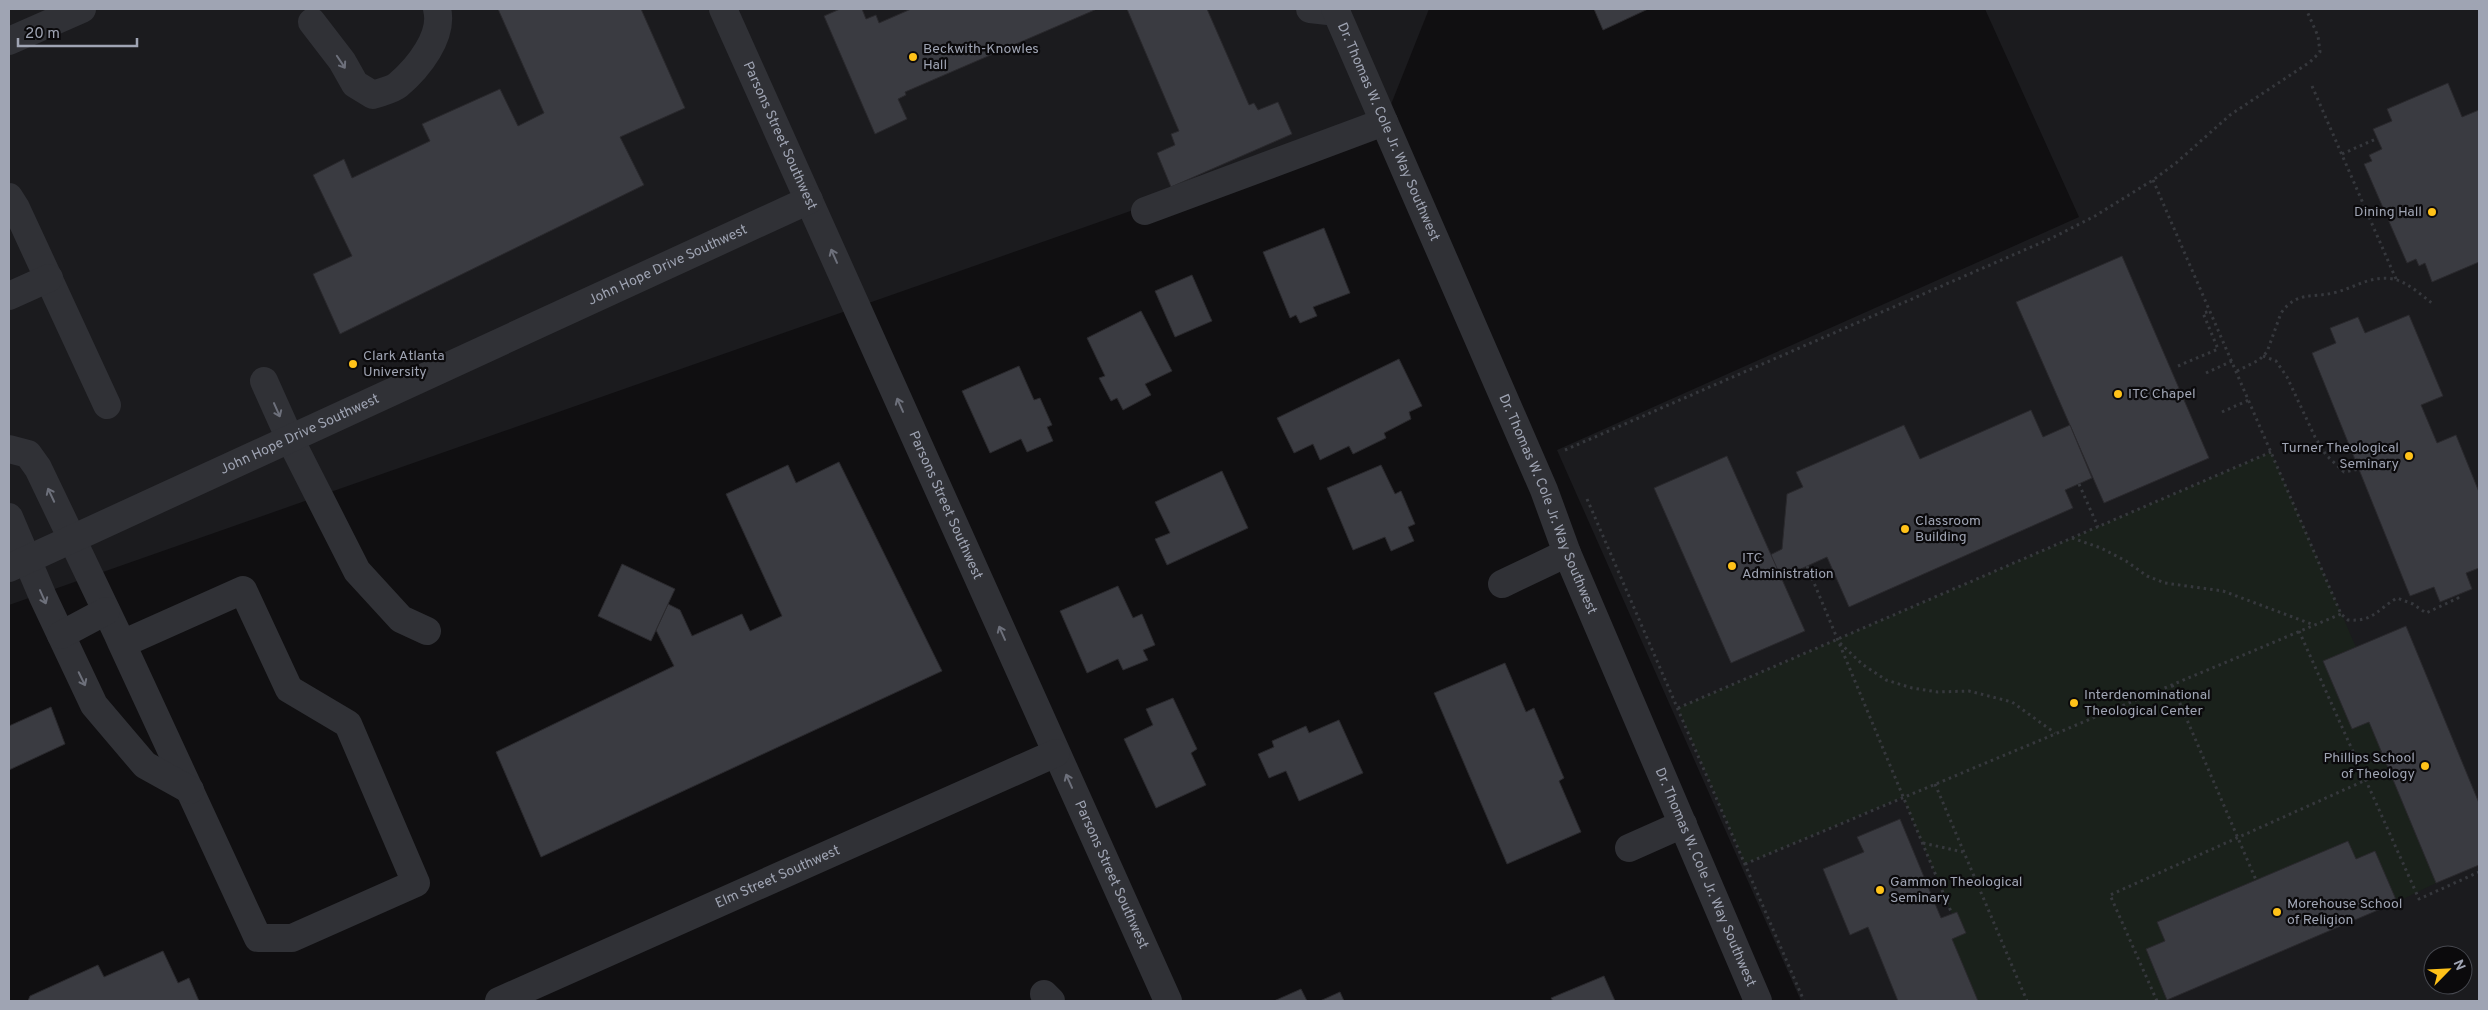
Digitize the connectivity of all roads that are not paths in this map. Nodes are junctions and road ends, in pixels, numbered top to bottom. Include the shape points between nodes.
1 (82, 9) edge
2 (437, 9) edge
3 (723, 9) edge
4 (1310, 9) edge
5 (1336, 10) edge
6 (312, 22) dead end
7 (9, 41) edge
8 (1384, 122) junction
9 (9, 197) edge
10 (809, 200) junction
11 (1145, 211) dead end
12 (49, 278) junction
13 (9, 296) edge
14 (264, 381) dead end
15 (107, 405) dead end
16 (290, 439) junction
17 (9, 449) edge
18 (9, 517) edge
19 (72, 539) junction
20 (1567, 553) junction
21 (18, 564) edge
22 (1502, 584) dead end
23 (106, 611) junction
24 (427, 631) dead end
25 (61, 635) junction
26 (122, 644) junction
27 (1056, 752) junction
28 (190, 790) junction
29 (1683, 824) junction
30 (1629, 848) dead end
31 (499, 1001) edge
32 (1168, 1001) edge
33 (1758, 1001) edge

1 - 7 street
6 -> 2 street via 355,84 373,95 397,86 432,46 439,15
3 - 10 street, Parsons Street Southwest
4 - 5 street
5 - 8 street, Dr. Thomas W. Cole Jr. Way Southwest
8 - 11 street
8 - 20 street, Dr. Thomas W. Cole Jr. Way Southwest via 1544,490
9 - 12 street
10 - 16 street, John Hope Drive Southwest
27 -> 10 street, Parsons Street Southwest
12 - 13 street
12 - 15 street
14 -> 16 street
16 - 19 street, John Hope Drive Southwest
16 - 24 street via 357,571 401,619
19 -> 17 street via 38,468 28,454
18 - 21 street
19 - 21 street, John Hope Drive Southwest
19 - 23 street
20 - 22 street
20 - 29 street, Dr. Thomas W. Cole Jr. Way Southwest
21 -> 25 street
23 - 25 street
23 - 26 street
25 -> 28 street via 94,705 106,720 145,765
26 - 28 street
26 - 28 street via 243,590 290,689 348,724 416,883 292,938 258,938
27 - 31 street, Elm Street Southwest
32 -> 27 street, Parsons Street Southwest
29 - 30 street
29 - 33 street, Dr. Thomas W. Cole Jr. Way Southwest

